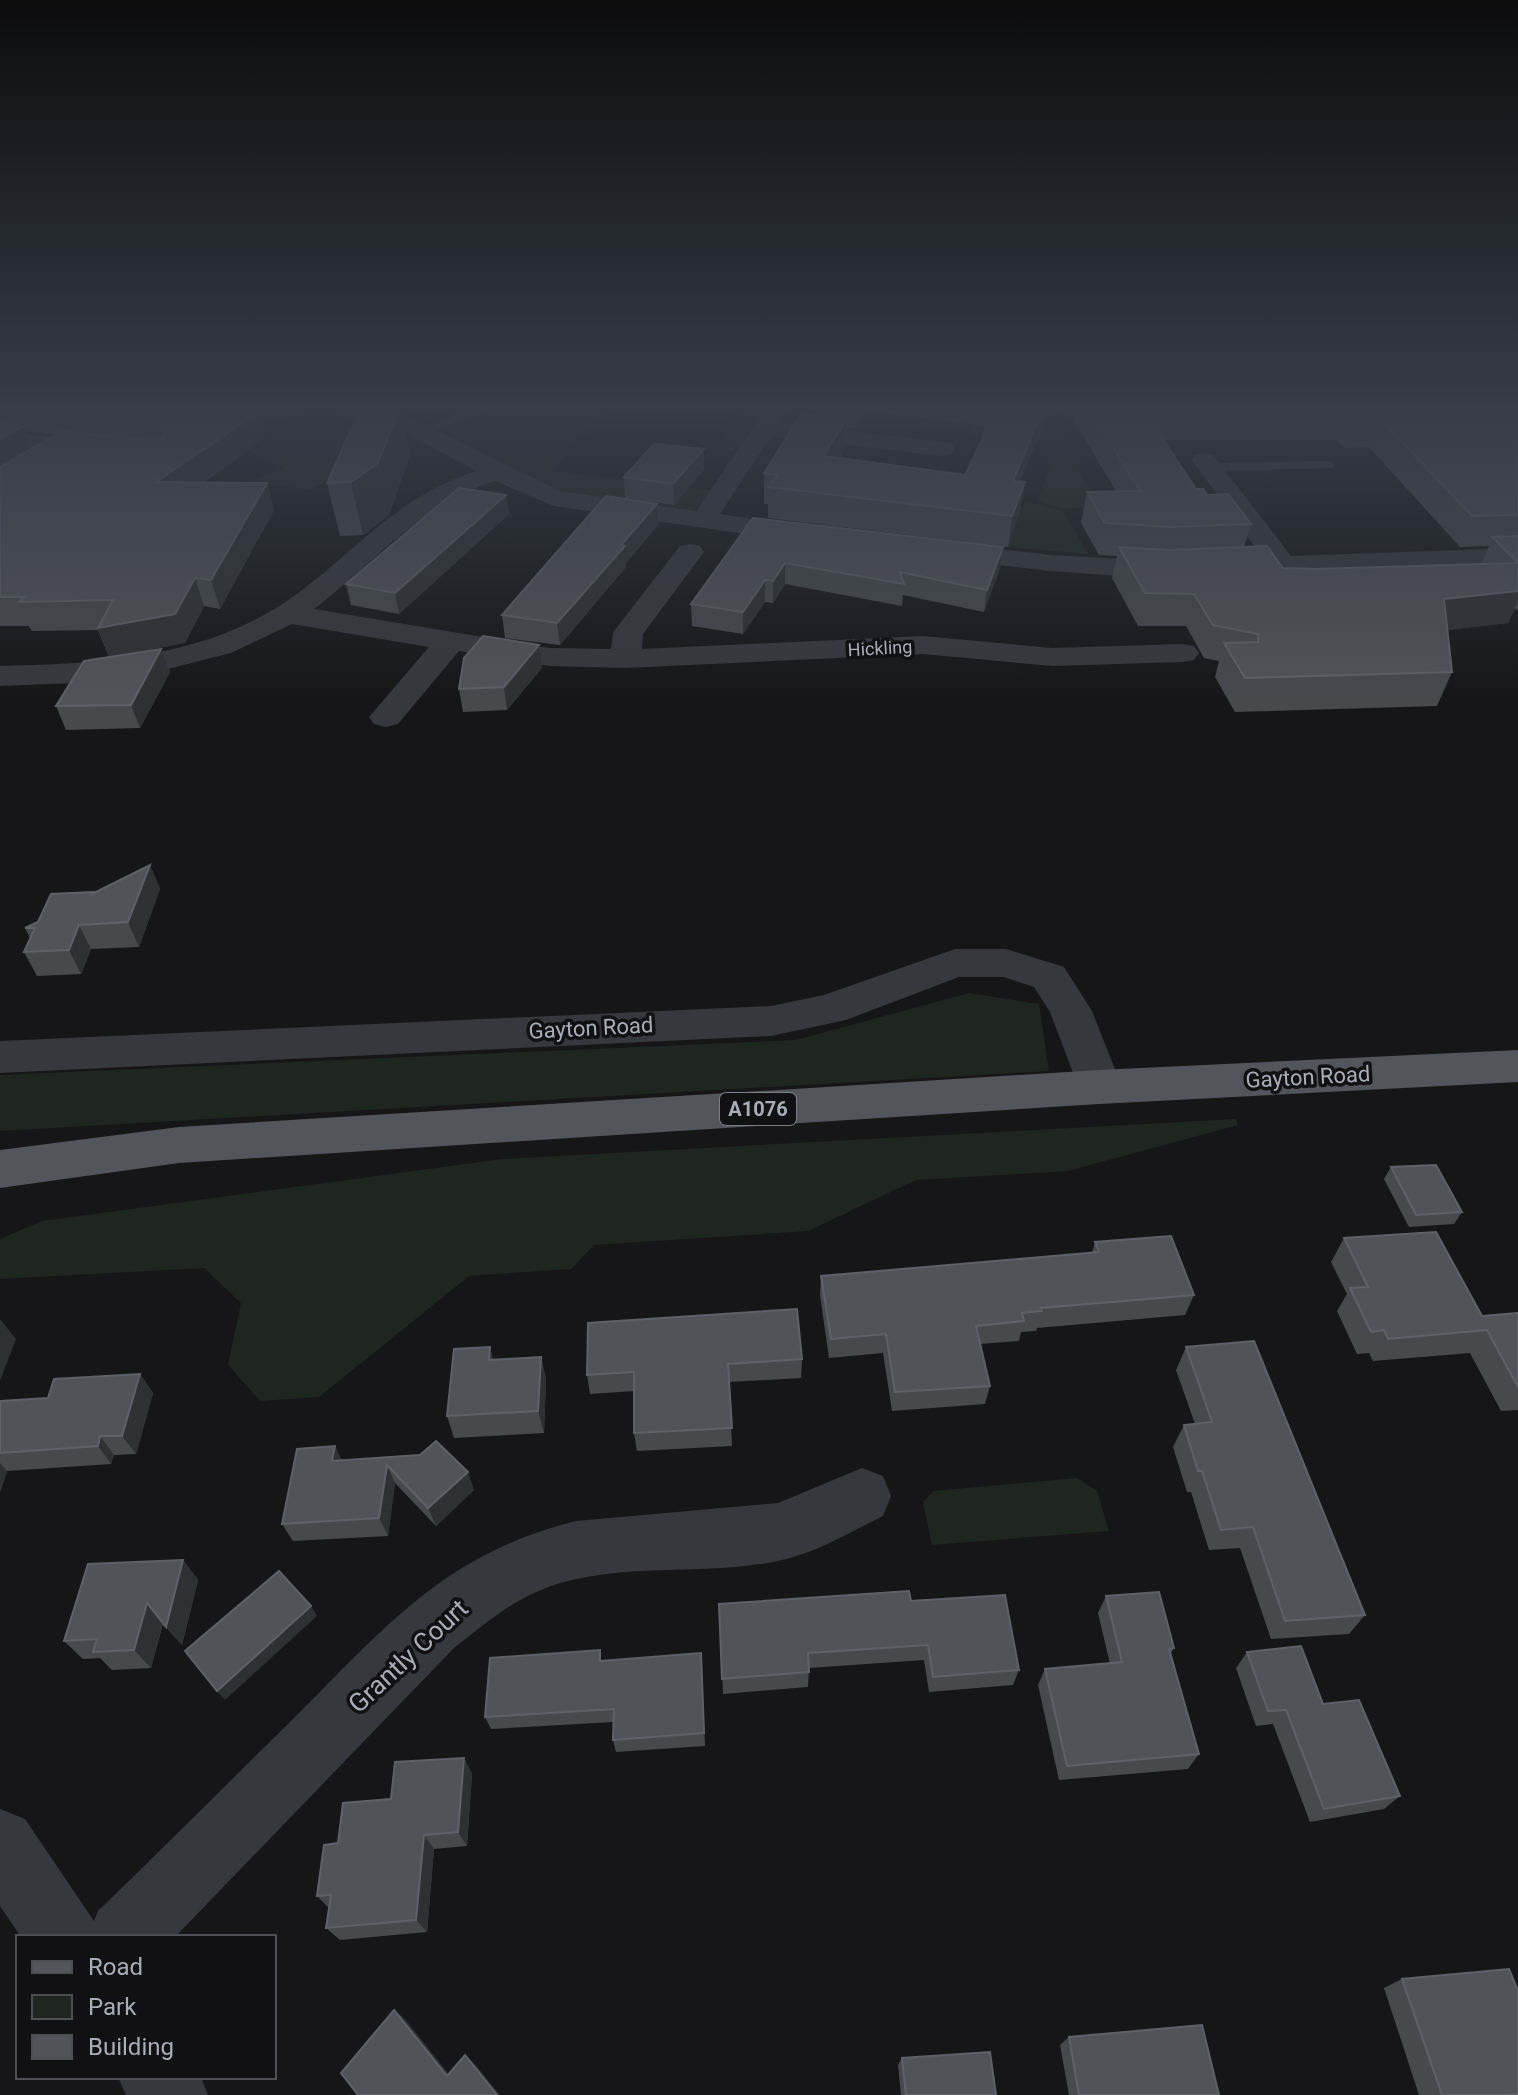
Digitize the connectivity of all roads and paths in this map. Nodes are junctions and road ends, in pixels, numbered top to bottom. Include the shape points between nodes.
1 (418, 507) edge
2 (610, 507) edge
3 (711, 507) edge
4 (1240, 507) edge
5 (702, 521) junction
6 (833, 538) edge
7 (911, 547) edge
8 (1518, 556) edge
9 (692, 564) dead end
10 (1284, 566) junction
11 (288, 614) junction
12 (450, 642) junction
13 (1183, 653) dead end
14 (1135, 654) junction
15 (625, 659) junction
16 (0, 676) edge
17 (1152, 681) dead end
18 (367, 685) dead end
19 (409, 690) junction
20 (386, 717) dead end
21 (0, 1057) edge
22 (1518, 1066) edge
23 (1099, 1087) junction
24 (0, 1169) edge
25 (862, 1496) dead end
26 (0, 1844) edge
27 (63, 1935) edge
28 (126, 1935) edge

1 - 11 street
2 - 5 street
3 - 5 street
4 - 10 street
5 - 6 street
7 - 10 street via 1162,570
8 - 10 street
9 - 15 street via 628,633
11 - 12 street, Hickling
11 - 16 street via 181,660 90,674
12 - 15 street, Hickling via 549,657
12 - 19 street
13 - 14 street, Hickling
14 - 15 street, Hickling via 1052,657 923,645
14 - 17 street
18 - 19 street
19 - 20 street
21 - 23 street, Gayton Road via 771,1021 831,1009 955,963 1006,963 1049,977 1071,1011
22 - 23 main road, Gayton Road / A1076
23 - 24 main road, Gayton Road / A1076 via 179,1145
25 - 28 street, Grantly Court via 781,1532 621,1544 514,1570 432,1626
26 - 27 street

